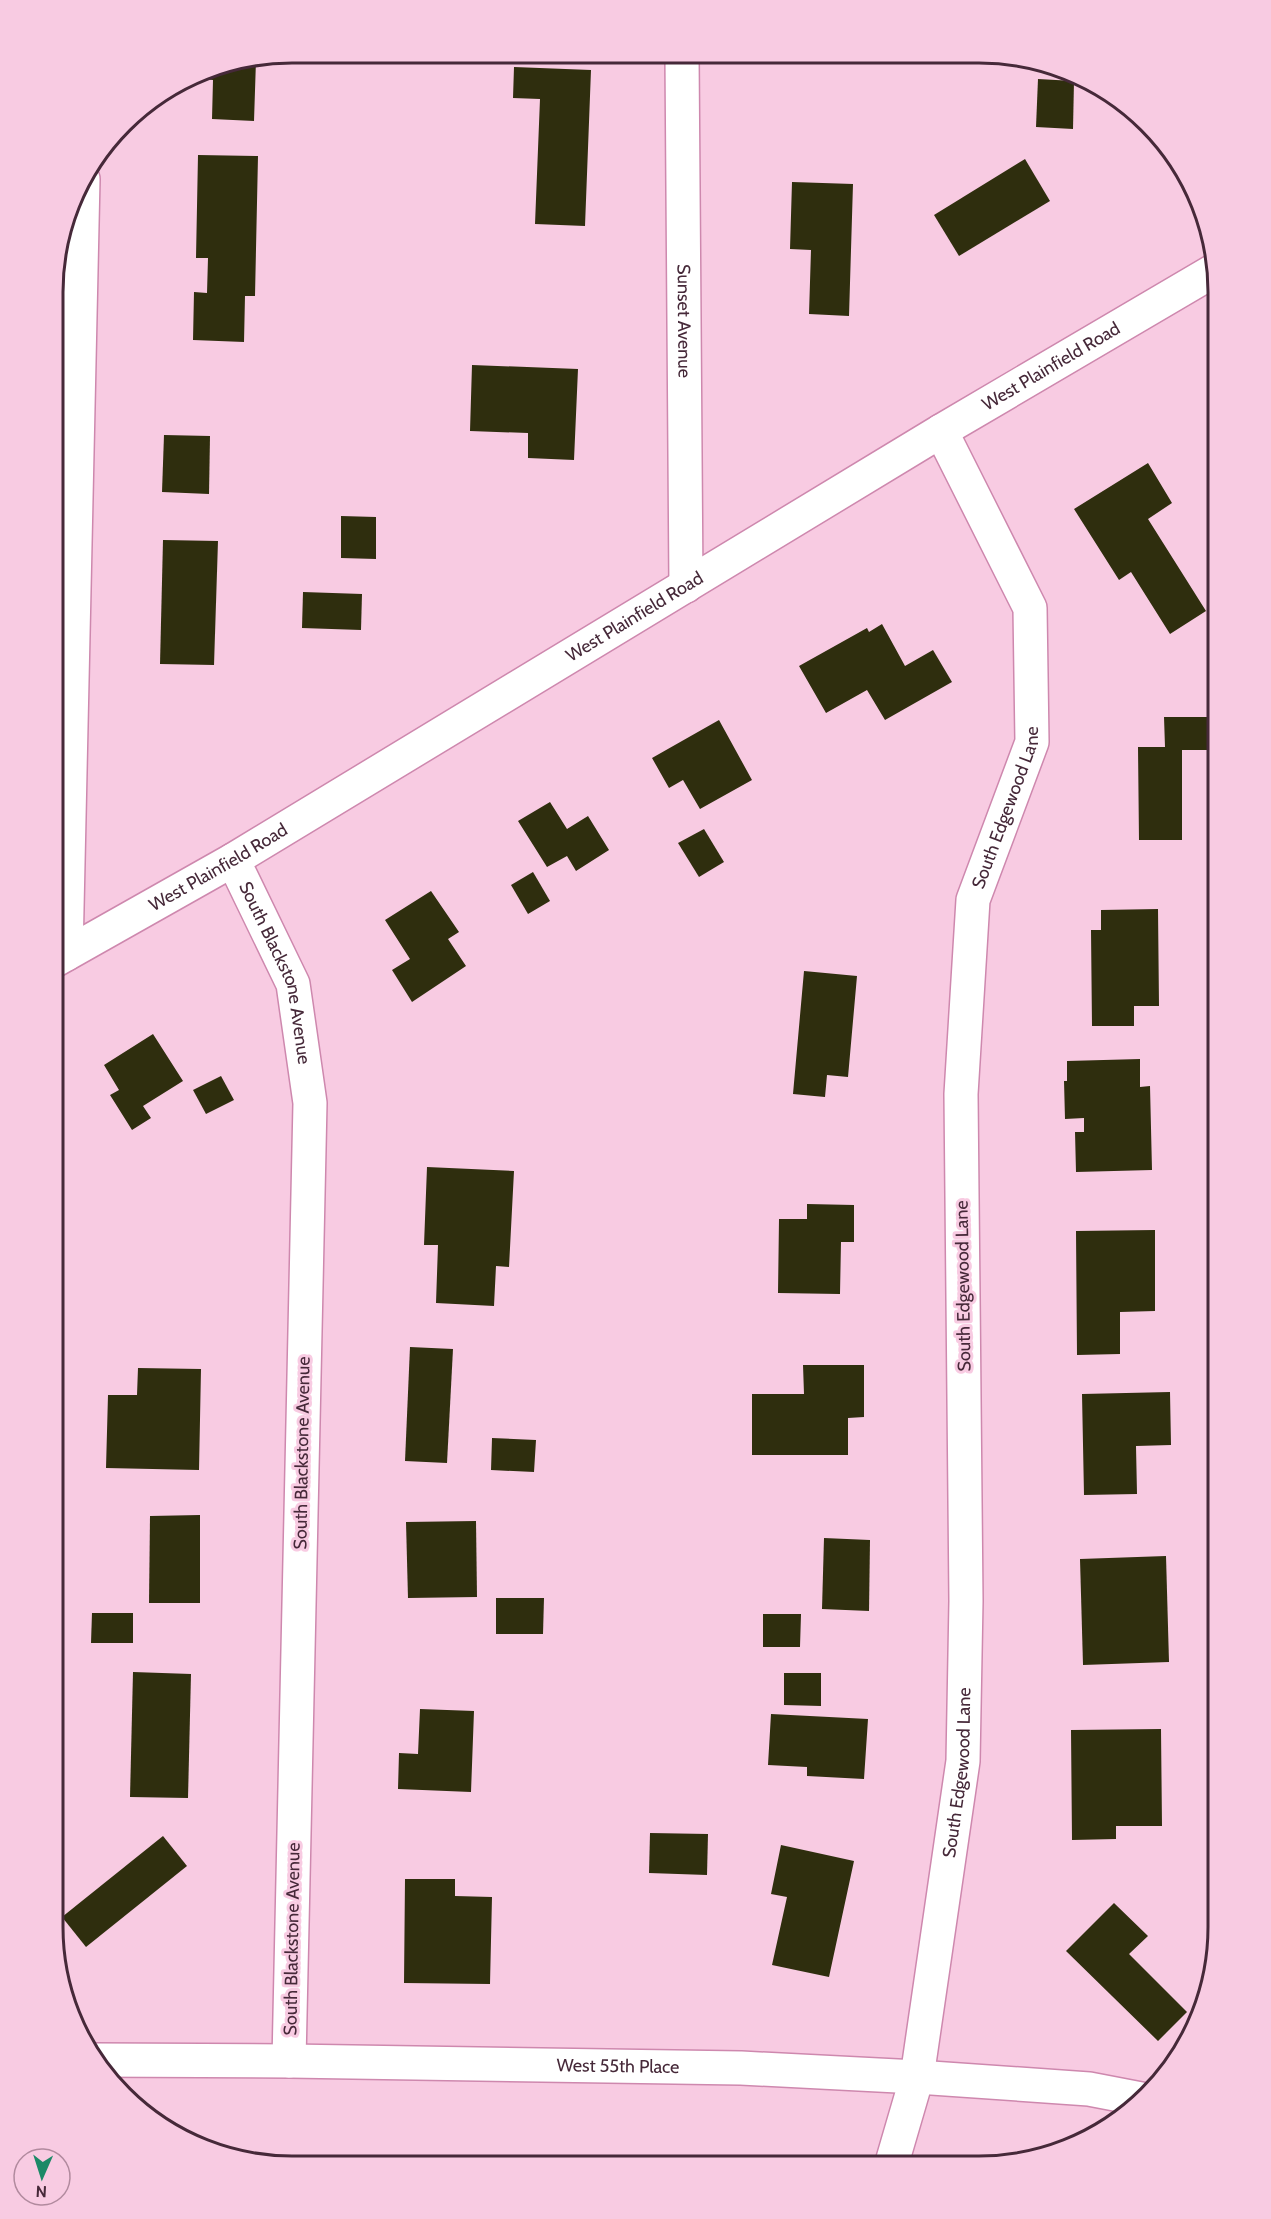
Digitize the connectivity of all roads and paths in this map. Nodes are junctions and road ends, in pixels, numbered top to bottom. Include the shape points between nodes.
1 (682, 63) edge
2 (82, 200) edge
3 (1208, 274) edge
4 (941, 431) junction
5 (686, 586) junction
6 (63, 855) edge
7 (233, 860) junction
8 (63, 955) edge
9 (106, 2060) edge
10 (289, 2061) junction
11 (917, 2077) junction
12 (1132, 2097) edge
13 (894, 2156) edge

1 - 5 street, Sunset Avenue
2 - 6 street
3 - 4 street, West Plainfield Road
4 - 5 street, West Plainfield Road
4 - 11 street, South Edgewood Lane via 1030,608 1032,742 974,900 961,1094 966,1601 963,1761
5 - 7 street, West Plainfield Road
7 - 8 street, West Plainfield Road
7 - 10 street, South Blackstone Avenue via 293,984 310,1103
9 - 10 street, West 55th Place
10 - 11 street, West 55th Place via 741,2068
11 - 12 street, West 55th Place via 1089,2090
11 - 13 street, South Edgewood Lane

